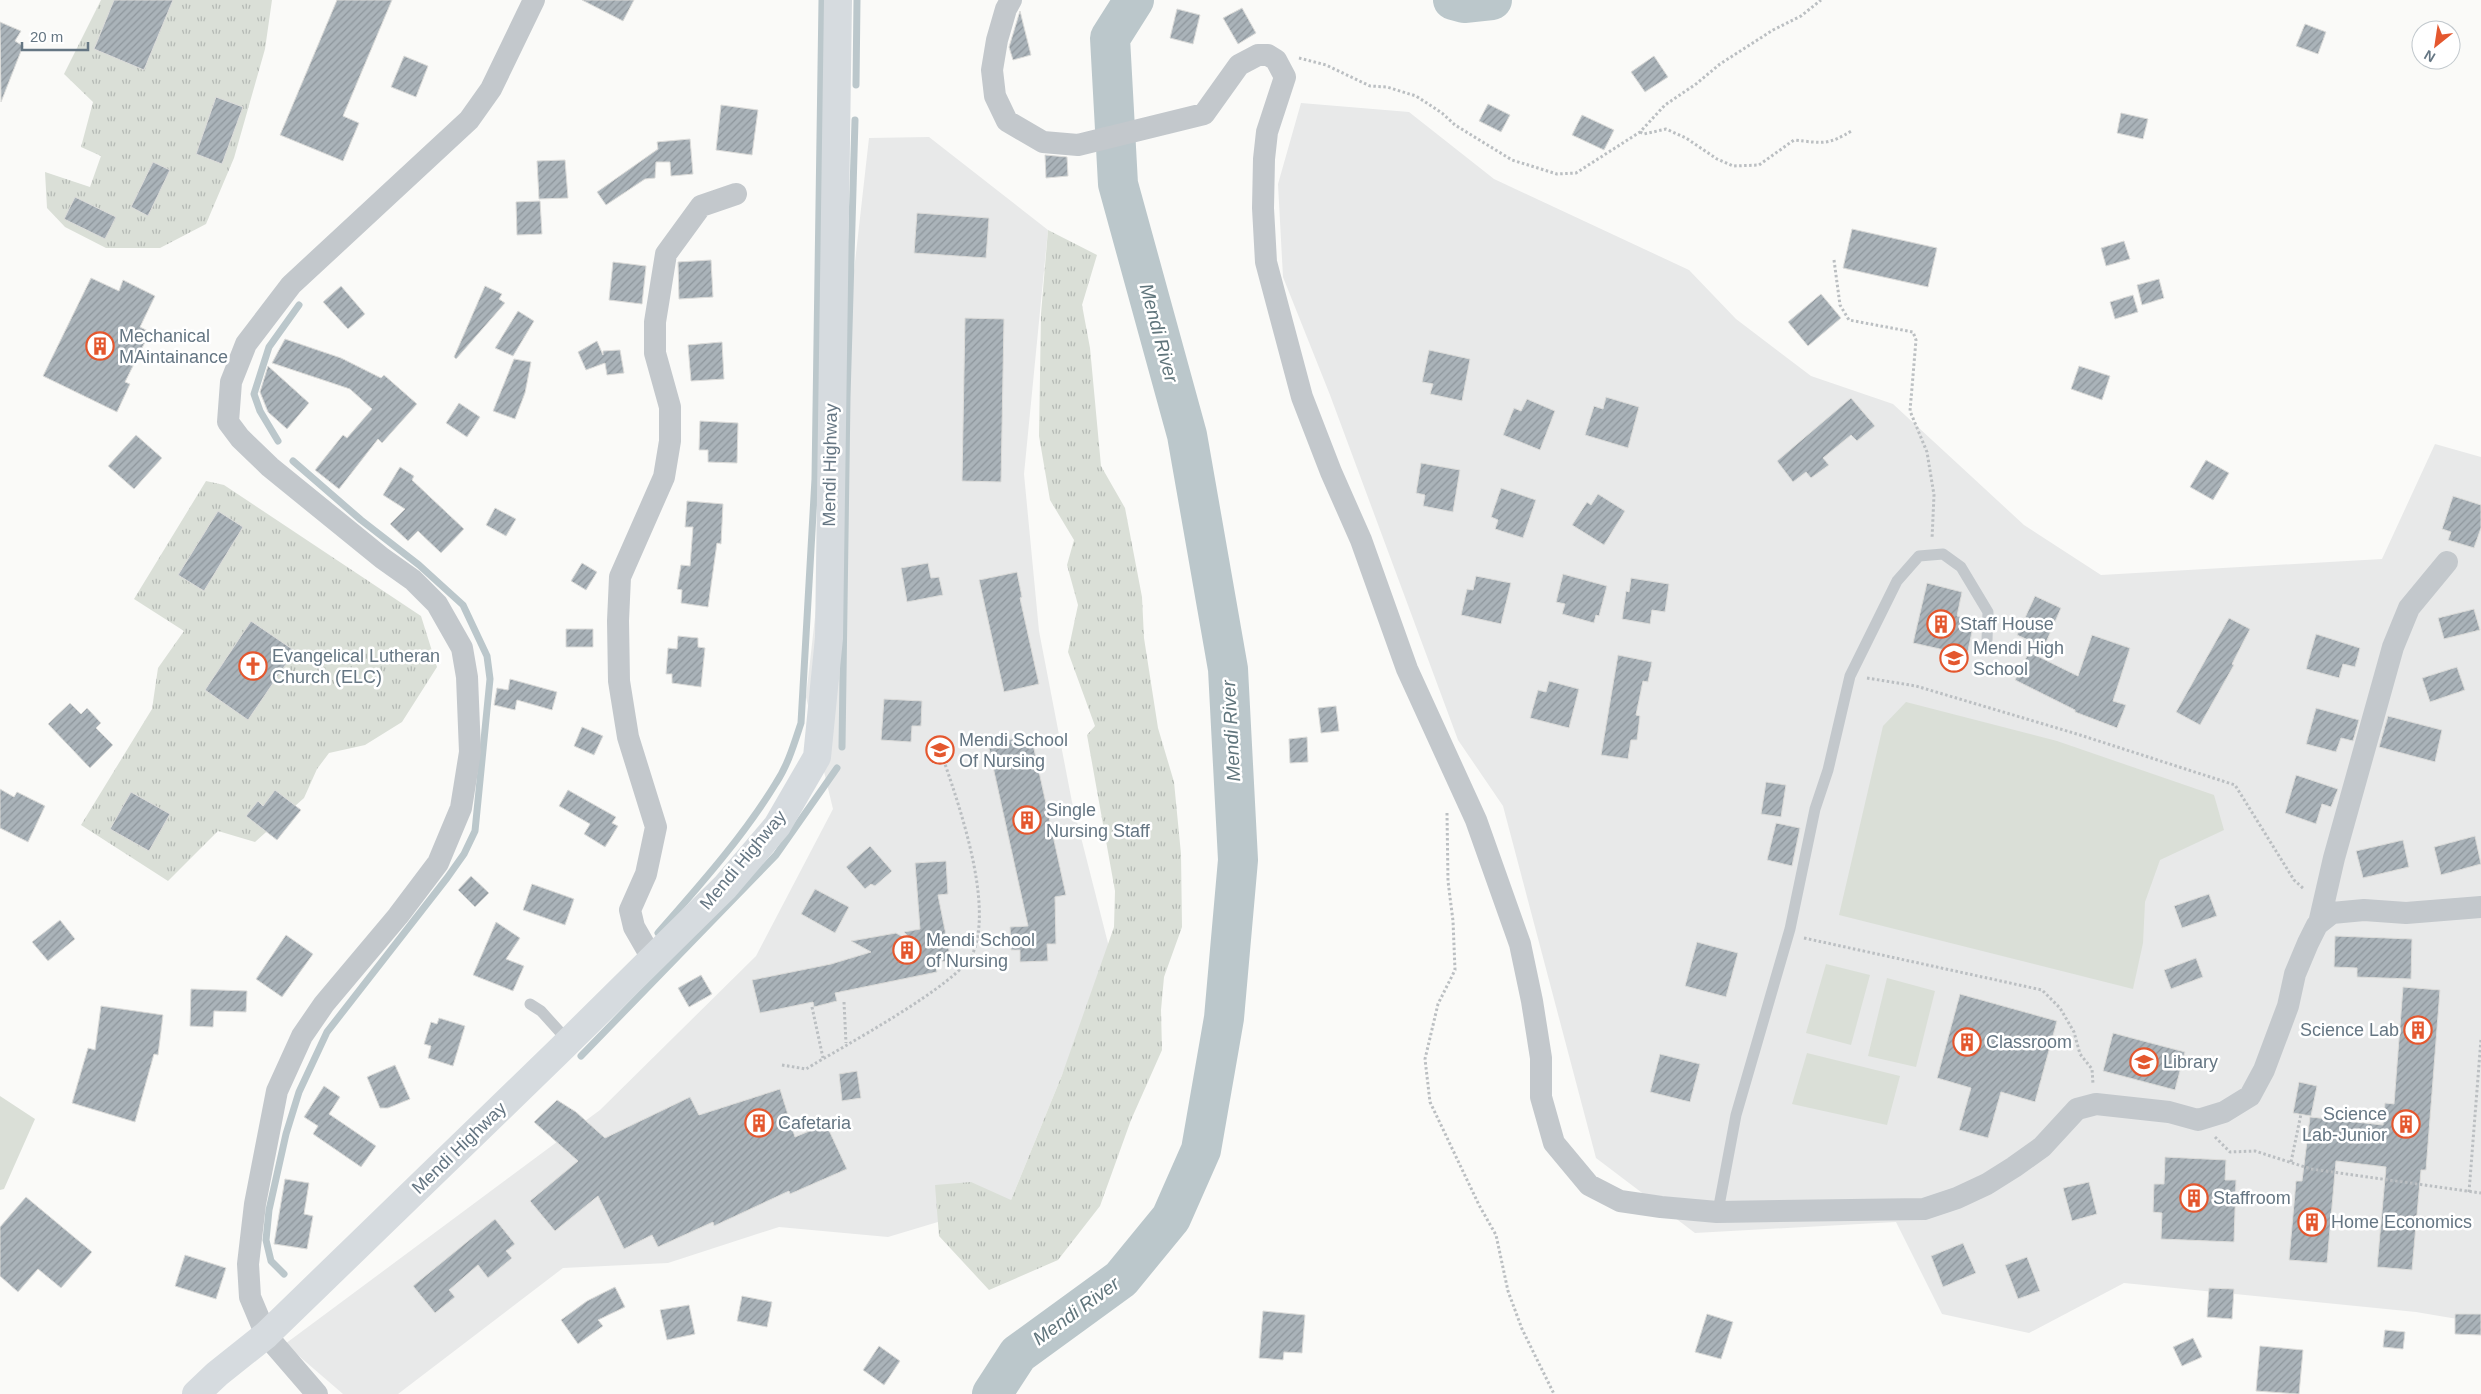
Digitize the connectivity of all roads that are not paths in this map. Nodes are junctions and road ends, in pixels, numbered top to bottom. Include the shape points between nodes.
1 (534, 0) edge
2 (838, 0) edge
3 (1011, 0) edge
4 (736, 194) dead end
5 (2447, 562) dead end
6 (1987, 640) dead end
7 (2481, 907) edge
8 (2324, 913) junction
9 (653, 960) junction
10 (530, 1004) dead end
11 (569, 1042) junction
12 (1718, 1211) junction
13 (266, 1335) junction
14 (196, 1394) edge
15 (317, 1394) edge

1 - 13 street via 491,89 468,120 291,285 246,344 231,382 228,422 240,438 270,467 413,580 437,604 462,648 467,677 470,752 461,808 438,862 302,1036 276,1091 255,1204 248,1264 250,1297
2 - 9 main road, Mendi Highway via 829,638 817,757 777,826 725,887
3 - 12 street via 992,70 995,96 1007,122 1042,142 1078,146 1204,114 1230,77 1246,61 1258,55 1268,55 1276,60 1285,77 1267,132 1264,159 1266,262 1302,397 1361,540 1407,669 1476,820 1520,944 1541,1058 1541,1098 1554,1143 1590,1185 1620,1201
4 - 9 street via 702,206 666,254 655,322 655,346 670,407 670,440 664,477 620,577 619,681 628,738 656,827 646,874 630,910 634,927
5 - 8 street via 2409,608 2393,646 2334,858
6 - 12 lane via 1988,612 1961,567 1943,554 1920,556 1897,581 1850,676 1828,770 1815,809 1788,936 1736,1115
7 - 8 street via 2406,913 2364,910
8 - 12 street via 2295,974 2288,1006 2264,1070 2250,1096 2224,1112 2198,1120 2169,1112 2096,1104 2077,1109 2042,1147 1987,1184 1924,1209
9 - 11 main road, Mendi Highway
10 - 11 lane via 541,1011
11 - 13 main road, Mendi Highway
13 - 14 main road, Mendi Highway
13 - 15 street

